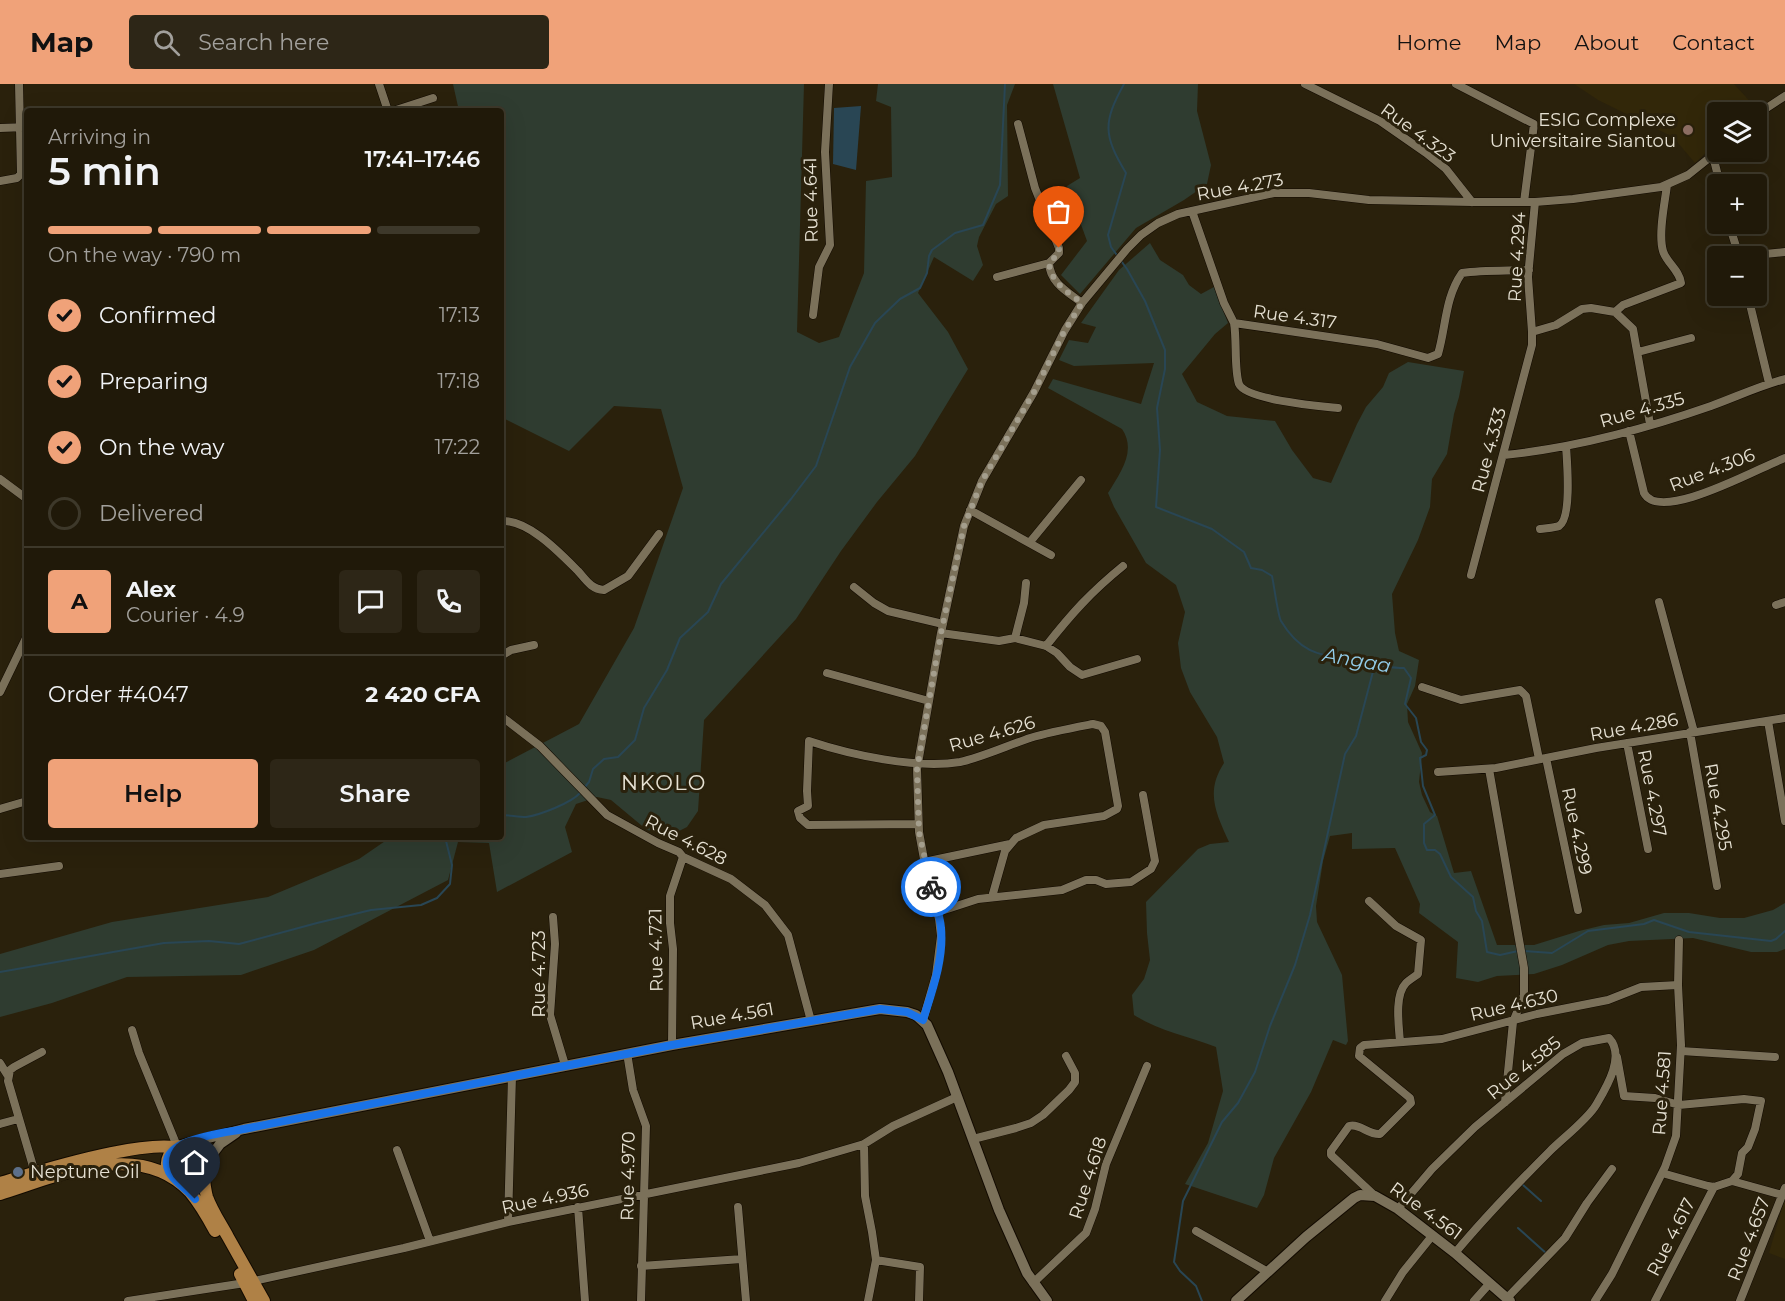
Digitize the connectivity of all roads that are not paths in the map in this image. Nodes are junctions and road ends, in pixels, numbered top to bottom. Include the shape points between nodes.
1 (19, 84) edge
2 (379, 84) edge
3 (830, 84) edge
4 (1305, 84) edge
5 (1456, 84) edge
6 (1785, 96) edge
7 (433, 98) dead end
8 (390, 108) edge
9 (401, 108) edge
10 (1767, 108) edge
11 (1018, 124) dead end
12 (24, 127) edge
13 (0, 128) edge
14 (1707, 160) edge
15 (0, 181) edge
16 (1667, 185) junction
17 (1472, 202) junction
18 (1524, 202) junction
19 (1535, 202) junction
20 (1192, 211) junction
21 (1785, 252) edge
22 (1767, 254) edge
23 (1049, 263) junction
24 (1529, 270) junction
25 (997, 277) dead end
26 (1082, 303) junction
27 (1750, 306) edge
28 (1615, 312) junction
29 (813, 315) dead end
30 (1234, 323) junction
31 (1533, 332) junction
32 (1691, 338) dead end
33 (1638, 351) junction
34 (1785, 379) edge
35 (1769, 383) junction
36 (1338, 408) dead end
37 (1650, 424) junction
38 (1629, 431) junction
39 (1566, 446) junction
40 (1504, 455) junction
41 (1785, 458) edge
42 (0, 479) edge
43 (1081, 480) dead end
44 (24, 497) edge
45 (970, 510) junction
46 (504, 521) edge
47 (1540, 529) dead end
48 (659, 534) dead end
49 (1030, 542) junction
50 (1051, 555) dead end
51 (1124, 566) dead end
52 (1471, 575) dead end
53 (1026, 583) dead end
54 (854, 587) dead end
55 (1659, 602) dead end
56 (1785, 602) edge
57 (1776, 605) dead end
58 (943, 624) junction
59 (941, 633) junction
60 (1015, 638) junction
61 (24, 642) edge
62 (534, 645) dead end
63 (1046, 646) junction
64 (504, 654) edge
65 (1137, 659) dead end
66 (827, 673) dead end
67 (1422, 687) dead end
68 (0, 692) edge
69 (929, 701) junction
70 (504, 718) edge
71 (1785, 718) edge
72 (1768, 721) junction
73 (1692, 732) junction
74 (1627, 743) junction
75 (1543, 758) junction
76 (918, 763) junction
77 (1490, 769) junction
78 (1438, 772) dead end
79 (1143, 795) dead end
80 (24, 802) edge
81 (0, 809) edge
82 (1785, 821) edge
83 (918, 824) junction
84 (1010, 844) junction
85 (1648, 849) dead end
86 (683, 857) junction
87 (924, 862) junction
88 (59, 866) dead end
89 (0, 874) edge
90 (1717, 886) dead end
91 (992, 897) junction
92 (1369, 901) dead end
93 (1578, 910) dead end
94 (938, 912) junction
95 (553, 917) dead end
96 (1679, 940) dead end
97 (1678, 986) junction
98 (923, 1020) junction
99 (812, 1021) junction
100 (1513, 1022) junction
101 (132, 1030) dead end
102 (1400, 1042) junction
103 (672, 1045) junction
104 (42, 1052) dead end
105 (1681, 1052) junction
106 (627, 1053) junction
107 (1617, 1055) junction
108 (1066, 1056) dead end
109 (1775, 1057) dead end
110 (0, 1063) edge
111 (565, 1065) junction
112 (1147, 1066) dead end
113 (8, 1076) junction
114 (512, 1076) junction
115 (957, 1097) junction
116 (1505, 1102) junction
117 (1679, 1105) junction
118 (18, 1119) junction
119 (0, 1124) edge
120 (244, 1129) junction
121 (973, 1139) junction
122 (864, 1144) junction
123 (177, 1146) junction
124 (397, 1150) dead end
125 (199, 1162) junction
126 (1612, 1169) dead end
127 (35, 1173) junction
128 (1662, 1173) junction
129 (173, 1178) junction
130 (1732, 1182) junction
131 (0, 1183) edge
132 (1714, 1187) junction
133 (1784, 1189) edge
134 (0, 1194) edge
135 (643, 1194) junction
136 (1375, 1196) junction
137 (578, 1207) junction
138 (738, 1207) dead end
139 (1398, 1209) junction
140 (508, 1222) junction
141 (1196, 1231) dead end
142 (1432, 1236) junction
143 (430, 1241) junction
144 (1455, 1253) junction
145 (742, 1259) junction
146 (876, 1260) junction
147 (641, 1266) junction
148 (1268, 1272) junction
149 (249, 1282) junction
150 (1033, 1283) junction
151 (1490, 1283) junction
152 (1508, 1299) edge
153 (128, 1301) edge
154 (254, 1301) edge
155 (264, 1301) edge
156 (585, 1301) edge
157 (641, 1301) edge
158 (746, 1301) edge
159 (868, 1301) edge
160 (919, 1301) edge
161 (1047, 1301) edge
162 (1236, 1301) edge
163 (1385, 1301) edge
164 (1474, 1301) edge
165 (1595, 1301) edge
166 (1655, 1301) edge
167 (1740, 1301) edge

1 - 12 street
2 - 8 street
3 - 29 street, Rue 4.641 via 825,152 830,245 819,267
4 - 17 street, Rue 4.323 via 1380,121 1426,153 1446,169
5 - 18 street, Rue 4.294 via 1534,124
6 - 10 street
7 - 9 street
11 - 23 street via 1035,188 1059,248
12 - 13 street
12 - 15 street via 21,174
14 - 16 street, Rue 4.273
16 - 19 street, Rue 4.273
16 - 28 street via 1662,248 1681,283 1623,305
17 - 18 street, Rue 4.273
17 - 20 street, Rue 4.273 via 1370,200 1286,192
18 - 19 street, Rue 4.273
19 - 24 street, Rue 4.294
20 - 26 street, Rue 4.273 via 1158,223 1141,235
20 - 30 street, Rue 4.317
21 - 22 street
23 - 25 street
23 - 26 street via 1055,281
24 - 30 street, Rue 4.317 via 1462,273 1450,296 1440,348 1433,358 1377,344
24 - 31 street, Rue 4.294
26 - 45 street, Rue 4.273 via 982,481
27 - 35 street
28 - 31 street via 1582,309 1556,325
28 - 33 street via 1633,329
30 - 36 street via 1238,377 1247,393
31 - 40 street, Rue 4.333
32 - 33 street
33 - 37 street
34 - 35 street, Rue 4.335
35 - 37 street, Rue 4.335
37 - 38 street, Rue 4.335
38 - 39 street, Rue 4.335
38 - 41 street, Rue 4.306 via 1644,493 1658,502 1681,501
39 - 40 street, Rue 4.335
39 - 47 street via 1564,520 1559,526
40 - 52 street, Rue 4.333
42 - 44 street
43 - 49 street
45 - 49 street
45 - 58 street, Rue 4.273
46 - 48 street via 528,528 598,590 608,589 627,576
49 - 50 street
51 - 63 street via 1092,591
53 - 60 street
54 - 58 street via 888,611
55 - 73 street, Rue 4.295
56 - 57 street
58 - 59 street, Rue 4.273
59 - 60 street via 999,641
59 - 69 street, Rue 4.273
60 - 63 street
61 - 68 street
62 - 64 street
63 - 65 street via 1082,675
66 - 69 street
67 - 75 street, Rue 4.299 via 1461,700 1520,690 1526,696
69 - 76 street, Rue 4.273
70 - 86 street, Rue 4.628 via 540,747 607,815
71 - 72 street, Rue 4.286
72 - 73 street, Rue 4.286
72 - 82 street
73 - 74 street, Rue 4.286
73 - 90 street, Rue 4.295
74 - 75 street, Rue 4.286
74 - 85 street, Rue 4.297
75 - 77 street, Rue 4.286
75 - 93 street, Rue 4.299
76 - 83 street, Rue 4.273
76 - 83 street, Rue 4.626 via 809,741 808,806 798,811 808,825
76 - 84 street, Rue 4.626 via 959,762 1034,737 1093,724 1101,726 1117,809 1104,816 1044,825
77 - 78 street, Rue 4.286
77 - 100 street via 1524,968 1524,994
79 - 91 street via 1155,865 1131,882 1106,884 1086,880 1062,890
80 - 81 street
83 - 87 street, Rue 4.273
84 - 87 street
84 - 91 street
86 - 99 street, Rue 4.628 via 731,879 765,905 777,920 788,934
86 - 103 street, Rue 4.721 via 670,896
87 - 94 street, Rue 4.273
88 - 89 street
91 - 94 street
92 - 102 street via 1396,926 1422,940 1418,974 1404,985 1400,999
94 - 98 street, Rue 4.273 via 940,952
95 - 111 street, Rue 4.723 via 550,1015
96 - 97 street, Rue 4.581
97 - 100 street, Rue 4.630 via 1635,988 1608,1000
97 - 105 street, Rue 4.581
98 - 99 main road, Rue 4.561 via 907,1012 880,1009
98 - 115 main road
99 - 103 main road, Rue 4.561
100 - 102 street, Rue 4.630 via 1434,1041
100 - 116 street
101 - 123 street
102 - 136 street, Rue 4.630 via 1364,1046 1359,1056 1410,1098 1411,1103 1380,1134 1348,1126 1331,1150 1331,1155
103 - 106 main road, Rue 4.561
104 - 113 street via 14,1067
105 - 109 street
105 - 117 street, Rue 4.581
106 - 111 main road, Rue 4.561
106 - 135 street, Rue 4.970 via 633,1090 646,1126
107 - 116 street, Rue 4.585 via 1610,1038 1582,1043
107 - 117 street via 1624,1096 1655,1098
107 - 144 street via 1594,1108 1488,1214
108 - 121 street via 1075,1082 1042,1115 1031,1123
110 - 113 street
111 - 114 main road, Rue 4.561
112 - 150 street, Rue 4.618 via 1106,1164 1086,1233
113 - 118 street
114 - 120 main road, Rue 4.561
114 - 140 street
115 - 121 main road
115 - 122 street, Rue 4.936
116 - 139 street, Rue 4.585 via 1432,1169
117 - 128 street, Rue 4.581 via 1676,1136
117 - 130 street via 1761,1101 1749,1147 1742,1154
118 - 119 street
118 - 127 street
120 - 123 main road, Rue 4.561
120 - 125 main road, Rue 4.561
121 - 150 main road via 999,1210
122 - 135 street, Rue 4.936 via 799,1163
122 - 146 street via 865,1196
123 - 125 main road, Rue 4.561 via 186,1148
123 - 127 main road, Rue 4.561 via 113,1152
123 - 129 main road via 167,1159
124 - 143 street
125 - 129 main road via 190,1177
125 - 149 main road via 207,1196
126 - 152 street via 1565,1238
127 - 131 main road, Rue 4.561
128 - 132 street
128 - 165 street, Rue 4.581
129 - 134 main road via 150,1168 112,1164
129 - 149 main road via 202,1208
130 - 132 street
130 - 133 street
132 - 166 street, Rue 4.617
133 - 167 street, Rue 4.657
135 - 137 street, Rue 4.936
135 - 147 street, Rue 4.970
136 - 139 main road, Rue 4.561
136 - 148 main road, Rue 4.561 via 1354,1197
137 - 140 street, Rue 4.936
137 - 156 street
138 - 145 street
139 - 142 main road, Rue 4.561
140 - 143 street, Rue 4.936
141 - 148 street
142 - 144 main road, Rue 4.561
142 - 163 street
143 - 149 street, Rue 4.936
144 - 151 main road, Rue 4.561
145 - 147 street
145 - 158 street
146 - 159 street
146 - 160 street via 920,1267
147 - 157 street, Rue 4.970
148 - 162 main road, Rue 4.561
149 - 153 street, Rue 4.936
149 - 154 main road
149 - 155 main road
150 - 161 main road
151 - 152 main road, Rue 4.561
151 - 164 street

